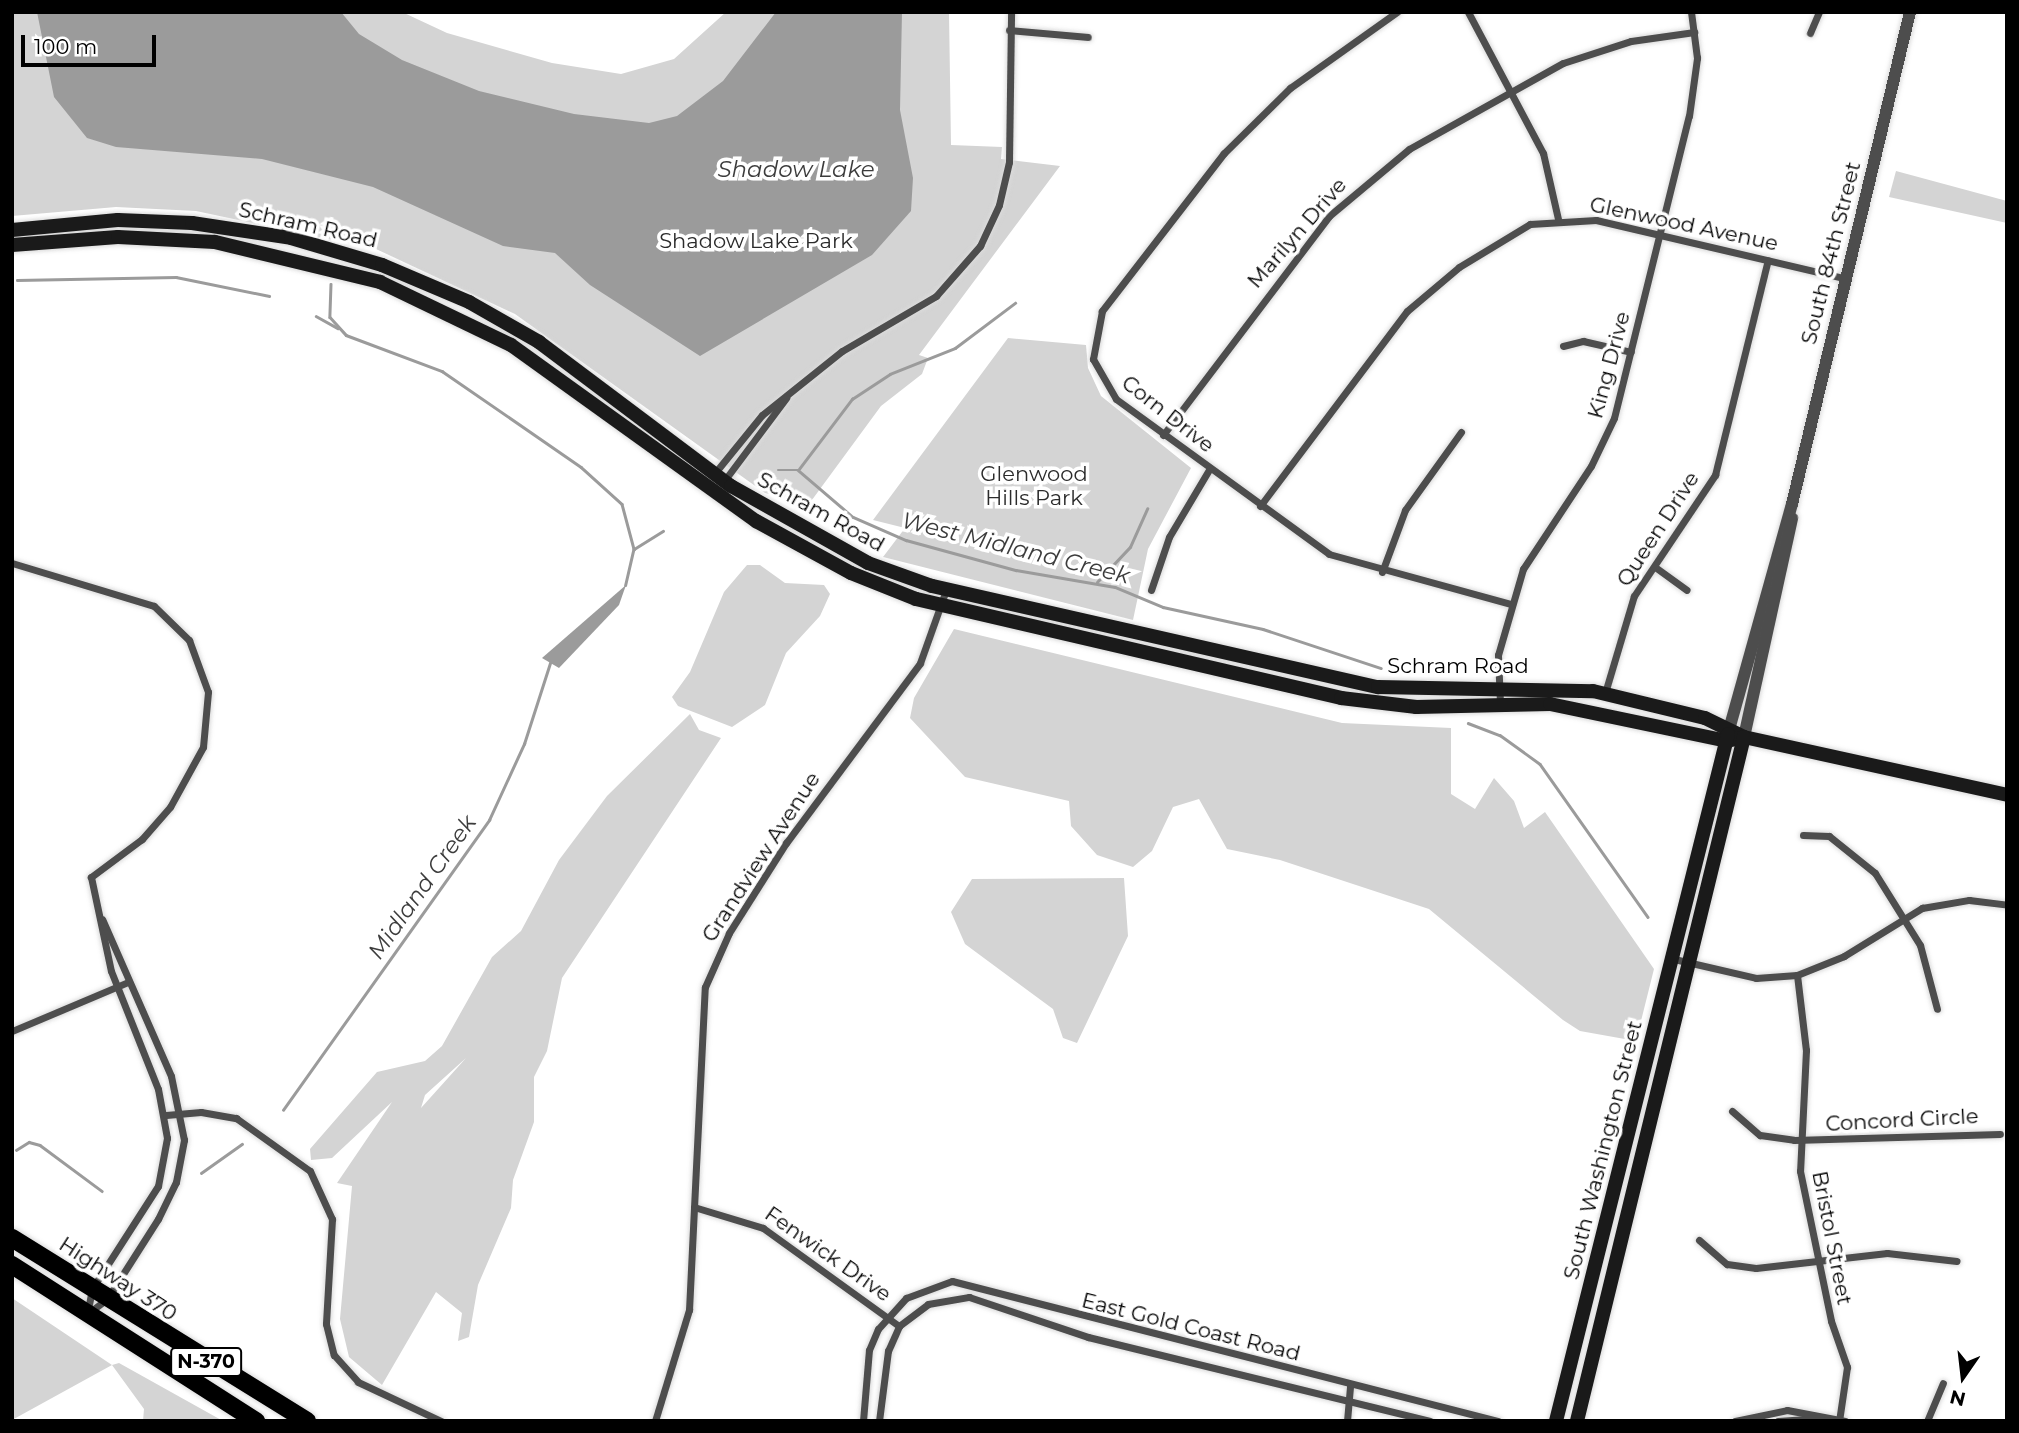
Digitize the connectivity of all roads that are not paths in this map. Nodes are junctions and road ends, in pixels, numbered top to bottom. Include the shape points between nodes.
1 (1011, 12) edge
2 (1397, 12) edge
3 (1468, 12) edge
4 (1691, 12) edge
5 (1819, 12) edge
6 (1910, 12) edge
7 (1009, 30) junction
8 (1694, 32) junction
9 (1810, 33) dead end
10 (1088, 37) dead end
11 (1509, 89) junction
12 (1559, 219) junction
13 (12, 229) edge
14 (1661, 235) junction
15 (12, 245) edge
16 (1768, 260) junction
17 (1847, 279) junction
18 (1563, 346) dead end
19 (1631, 352) junction
20 (793, 389) junction
21 (1461, 432) dead end
22 (1163, 435) junction
23 (1210, 468) junction
24 (719, 478) junction
25 (709, 492) junction
26 (1791, 504) junction
27 (1260, 506) junction
28 (12, 563) edge
29 (1656, 567) junction
30 (31, 568) junction
31 (12, 569) edge
32 (1381, 572) junction
33 (946, 590) junction
34 (1151, 590) dead end
35 (1687, 590) dead end
36 (1511, 604) junction
37 (941, 606) junction
38 (1499, 687) junction
39 (1605, 693) junction
40 (1500, 704) junction
41 (1728, 734) junction
42 (1744, 737) junction
43 (2007, 795) edge
44 (1803, 835) dead end
45 (1699, 892) junction
46 (2007, 905) edge
47 (1904, 916) junction
48 (102, 919) junction
49 (1681, 961) junction
50 (1797, 975) junction
51 (128, 982) junction
52 (116, 988) junction
53 (1937, 1009) dead end
54 (12, 1031) edge
55 (1732, 1111) dead end
56 (182, 1113) junction
57 (166, 1115) junction
58 (2000, 1133) dead end
59 (1801, 1141) junction
60 (694, 1207) junction
61 (12, 1238) edge
62 (1699, 1240) dead end
63 (1821, 1261) junction
64 (1957, 1261) dead end
65 (12, 1265) edge
66 (99, 1294) junction
67 (87, 1314) junction
68 (887, 1316) junction
69 (1092, 1321) junction
70 (900, 1326) junction
71 (1088, 1337) junction
72 (1943, 1383) dead end
73 (1350, 1384) junction
74 (1362, 1387) junction
75 (1352, 1402) junction
76 (1841, 1420) edge
77 (256, 1421) edge
78 (307, 1421) edge
79 (441, 1421) edge
80 (656, 1421) edge
81 (863, 1421) edge
82 (879, 1421) edge
83 (1347, 1421) edge
84 (1430, 1421) edge
85 (1498, 1421) edge
86 (1556, 1421) edge
87 (1577, 1421) edge
88 (1735, 1421) edge
89 (1778, 1421) edge
90 (1927, 1421) edge

1 - 7 street
2 - 22 street, Corn Drive via 1329,57 1255,120 1102,311 1092,347 1100,380
3 - 11 street
4 - 8 street, King Drive
5 - 9 street
6 - 17 street, South 84th Street
7 - 10 street
7 - 20 street via 1009,162 986,234 936,296 842,351
8 - 11 street, Marilyn Drive via 1608,47
8 - 14 street, King Drive via 1694,88
11 - 12 street via 1543,153
11 - 22 street, Marilyn Drive via 1423,138 1329,216
12 - 14 street, Glenwood Avenue
12 - 27 street, Glenwood Avenue via 1499,240 1407,311
13 - 24 main road, Schram Road via 107,220 192,223 291,238 382,265 469,302 539,342
14 - 16 street, Glenwood Avenue
14 - 19 street, King Drive
15 - 25 main road, Schram Road via 86,237 181,239 285,254 367,277 511,345
16 - 17 street, Glenwood Avenue
16 - 29 street, Queen Drive via 1715,475
17 - 26 street, South 84th Street
18 - 19 street via 1583,341
19 - 36 street, King Drive via 1604,444 1537,541
20 - 24 street
20 - 24 street via 757,421
21 - 32 street via 1405,510
22 - 23 street, Corn Drive
23 - 27 street, Corn Drive
23 - 34 street via 1173,528
24 - 25 street
24 - 25 street
24 - 33 main road, Schram Road via 868,563
25 - 37 main road, Schram Road via 851,573
26 - 41 street, South 84th Street
26 - 42 street, South 84th Street via 1776,608
27 - 32 street, Corn Drive via 1329,554
28 - 30 street
29 - 35 street
29 - 39 street, Queen Drive via 1625,617
30 - 31 street
30 - 48 street via 154,606 189,640 208,689 206,738 184,785 142,839 91,877
32 - 36 street, Corn Drive
33 - 37 street, Grandview Avenue
33 - 38 main road, Schram Road via 1358,684 1420,691
36 - 38 street, King Drive via 1498,655
37 - 40 main road, Schram Road via 1341,698 1416,707
37 - 60 street, Grandview Avenue via 920,663 786,843 715,960 700,1011
38 - 39 main road, Schram Road
38 - 40 street, King Drive
39 - 41 main road, Schram Road
40 - 41 main road, Schram Road via 1598,709
41 - 42 main road, Schram Road
41 - 45 main road, South 84th Street
42 - 43 main road, Schram Road
42 - 45 main road, South 84th Street
44 - 47 street via 1829,836 1861,857
45 - 49 main road, South Washington Street
46 - 47 street via 1945,902
47 - 50 street via 1844,956
47 - 53 street via 1920,945
48 - 51 street
48 - 52 street
49 - 50 street via 1756,978
49 - 86 main road, South Washington Street
49 - 87 main road, South Washington Street
50 - 59 street, Bristol Street via 1807,1050
51 - 52 street
51 - 56 street
52 - 54 street
52 - 57 street
55 - 59 street, Concord Circle via 1760,1135
56 - 57 street
56 - 66 street via 176,1182
56 - 79 street via 220,1114 246,1123 317,1180 332,1219 326,1324 334,1355 358,1382
57 - 66 street via 158,1186
58 - 59 street, Concord Circle
59 - 63 street, Bristol Street via 1802,1191
60 - 68 street, Fenwick Drive via 763,1228
60 - 80 street, Grandview Avenue via 689,1310
61 - 66 highway, Highway 370 / N-370
62 - 63 street via 1727,1264
63 - 64 street via 1887,1253
63 - 76 street, Bristol Street via 1831,1321 1847,1367
65 - 67 highway, N-370
66 - 67 street
66 - 67 street
66 - 78 highway, Highway 370 / N-370
67 - 77 highway, N-370
68 - 69 street, East Gold Coast Road via 917,1292 952,1281 987,1285
68 - 70 street, Fenwick Drive
68 - 81 street via 869,1350
69 - 71 street
69 - 73 street, East Gold Coast Road
70 - 71 street, East Gold Coast Road via 928,1304 969,1297
70 - 82 street via 888,1351
71 - 75 street, East Gold Coast Road
72 - 90 street
73 - 74 street, East Gold Coast Road
73 - 75 street
74 - 75 street
74 - 85 street, East Gold Coast Road
75 - 83 street
75 - 84 street, East Gold Coast Road
76 - 88 street via 1787,1410
76 - 89 street

